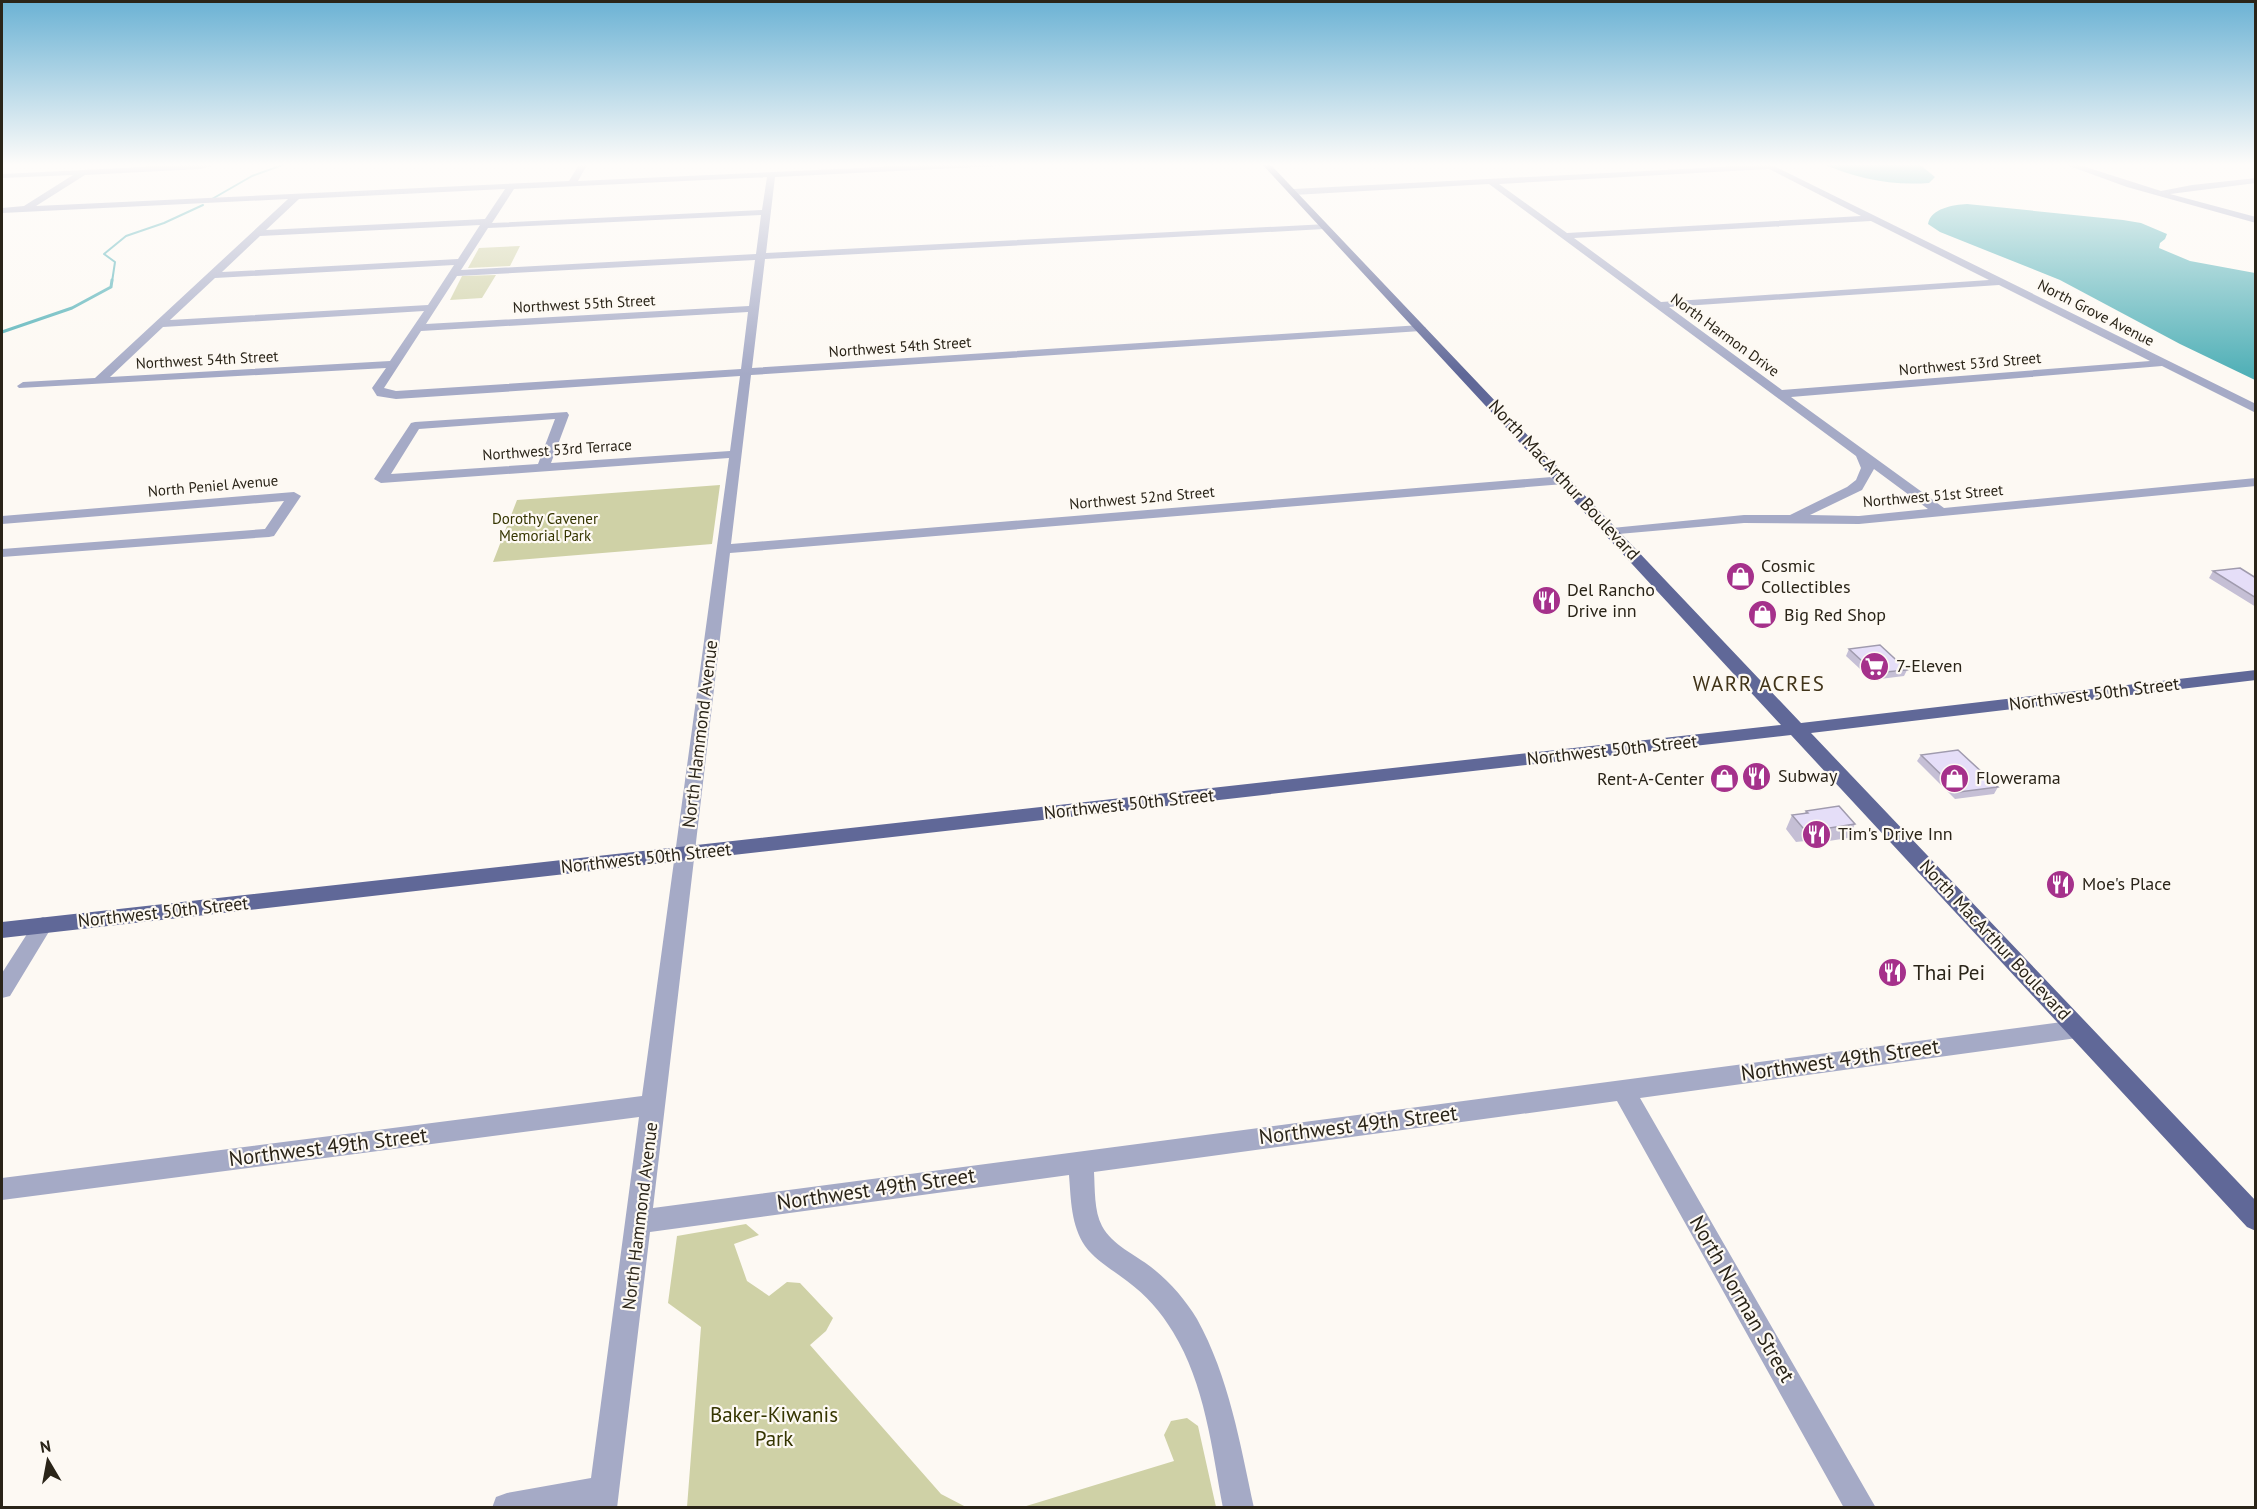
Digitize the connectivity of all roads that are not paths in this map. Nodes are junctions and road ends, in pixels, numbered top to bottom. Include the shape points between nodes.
1 (259, 233) edge
2 (479, 233) edge
3 (763, 233) edge
4 (1185, 233) edge
5 (1331, 233) edge
6 (1561, 233) edge
7 (1608, 233) edge
8 (1904, 233) edge
9 (1564, 236) junction
10 (760, 256) junction
11 (461, 262) junction
12 (453, 273) junction
13 (214, 275) junction
14 (2000, 282) junction
15 (1658, 305) junction
16 (429, 308) junction
17 (753, 309) junction
18 (162, 324) junction
19 (416, 328) junction
20 (1421, 328) junction
21 (2164, 363) junction
22 (393, 364) junction
23 (745, 373) junction
24 (99, 381) junction
25 (23, 386) dead end
26 (1779, 394) junction
27 (2256, 409) edge
28 (735, 454) junction
29 (1862, 454) junction
30 (543, 468) junction
31 (1564, 480) junction
32 (2256, 482) edge
33 (1941, 512) junction
34 (1795, 518) junction
35 (2, 520) edge
36 (1612, 532) junction
37 (723, 549) junction
38 (2, 554) edge
39 (2256, 675) edge
40 (1798, 729) junction
41 (686, 854) junction
42 (43, 925) junction
43 (2, 930) edge
44 (2, 990) edge
45 (2077, 1029) junction
46 (1623, 1090) junction
47 (654, 1105) junction
48 (1080, 1161) junction
49 (2, 1190) edge
50 (2256, 1219) edge
51 (639, 1221) junction
52 (603, 1499) edge
53 (507, 1508) edge
54 (1239, 1508) edge
55 (1861, 1508) edge

1 - 13 street
2 - 11 street
3 - 10 street, North Hammond Avenue
4 - 10 street
5 - 20 main road, North MacArthur Boulevard
6 - 9 street, North Harmon Drive
7 - 9 street
8 - 14 street, North Grove Avenue
9 - 15 street, North Harmon Drive
10 - 12 street
10 - 17 street, North Hammond Avenue
11 - 12 street
11 - 13 street
12 - 16 street
13 - 18 street
14 - 15 street
14 - 21 street, North Grove Avenue
15 - 26 street, North Harmon Drive
16 - 18 street
16 - 19 street
17 - 19 street, Northwest 55th Street
17 - 23 street, North Hammond Avenue
18 - 24 street
19 - 22 street
20 - 23 street, Northwest 54th Street
20 - 31 main road, North MacArthur Boulevard
21 - 26 street, Northwest 53rd Street
21 - 27 street, North Grove Avenue
22 - 23 street, Northwest 54th Street via 378,388 381,393
22 - 24 street, Northwest 54th Street
23 - 28 street, North Hammond Avenue
24 - 25 street, Northwest 54th Street
26 - 29 street, North Harmon Drive
28 - 30 street, Northwest 53rd Terrace
28 - 37 street, North Hammond Avenue
29 - 33 street, North Harmon Drive
29 - 34 street via 1868,468 1859,486 1850,494
30 - 30 street, Northwest 53rd Terrace via 563,415 415,426 381,479
31 - 36 main road, North MacArthur Boulevard
31 - 37 street, Northwest 52nd Street
32 - 33 street, Northwest 51st Street
33 - 34 street, Northwest 51st Street via 1859,520
34 - 36 street, Northwest 51st Street
35 - 38 street, North Peniel Avenue via 294,496 269,533
36 - 40 main road, North MacArthur Boulevard
37 - 41 street, North Hammond Avenue
39 - 40 main road, Northwest 50th Street
40 - 41 main road, Northwest 50th Street
40 - 45 main road, North MacArthur Boulevard
41 - 42 main road, Northwest 50th Street
41 - 47 street, North Hammond Avenue
42 - 43 main road, Northwest 50th Street
42 - 44 street
45 - 46 street, Northwest 49th Street
45 - 50 main road, North MacArthur Boulevard
46 - 48 street, Northwest 49th Street
46 - 55 street, North Norman Street
47 - 49 street, Northwest 49th Street
47 - 51 street, North Hammond Avenue
48 - 51 street, Northwest 49th Street
48 - 54 street via 1090,1228 1097,1240 1159,1290 1176,1310 1196,1346 1216,1409
51 - 52 street, North Hammond Avenue
52 - 53 street

